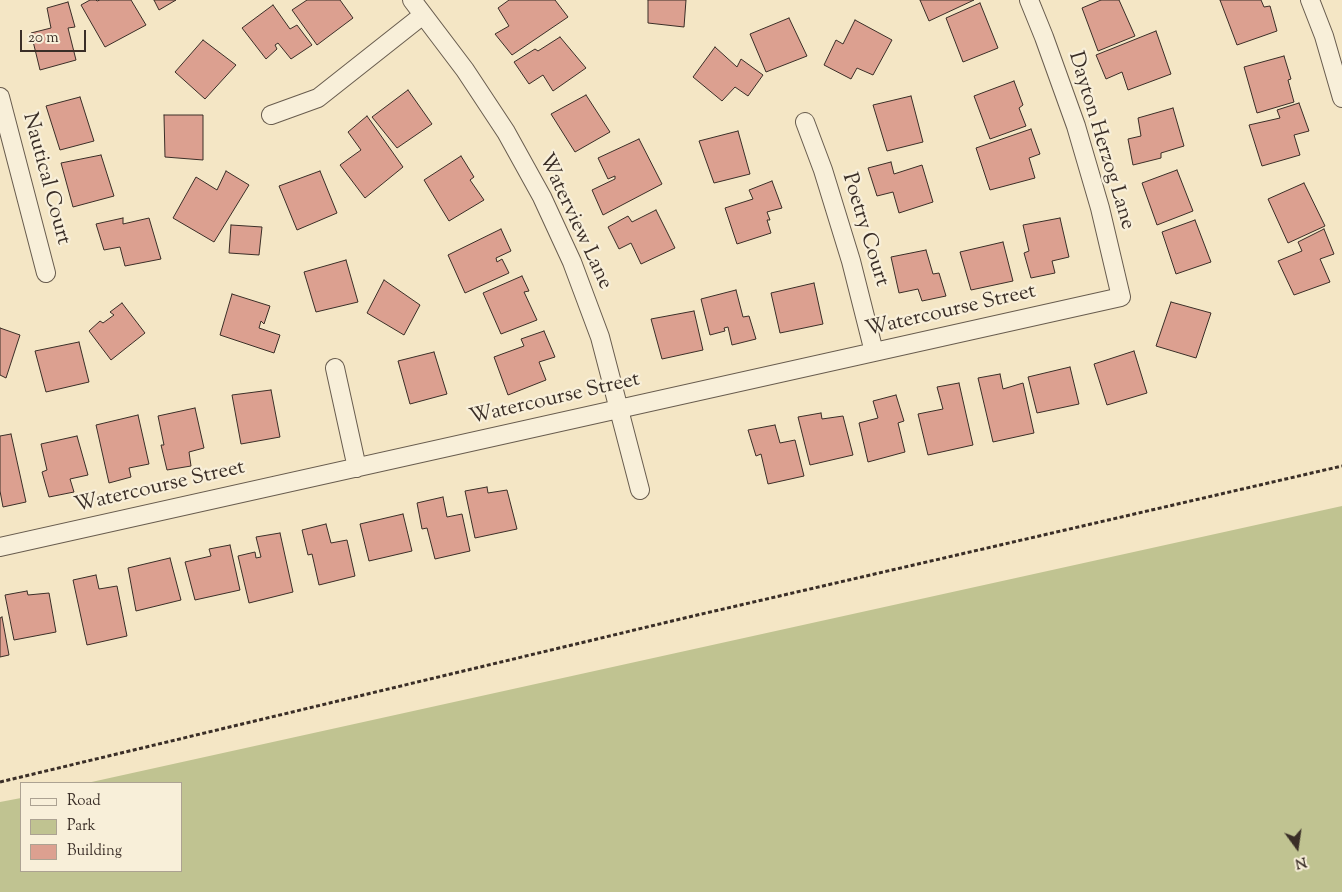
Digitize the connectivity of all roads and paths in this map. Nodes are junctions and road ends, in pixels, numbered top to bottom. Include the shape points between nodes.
1 (412, 0) edge
2 (1029, 0) edge
3 (1310, 0) edge
4 (423, 15) junction
5 (0, 97) edge
6 (1342, 98) edge
7 (271, 115) dead end
8 (805, 122) dead end
9 (46, 273) dead end
10 (1121, 297) joint
11 (874, 352) junction
12 (335, 368) dead end
13 (620, 409) junction
14 (1342, 466) edge
15 (357, 468) junction
16 (640, 490) dead end
17 (0, 547) edge
18 (0, 782) edge

1 - 4 street, Waterview Lane
2 - 10 street, Dayton Herzog Lane via 1076,126
3 - 6 street
4 - 7 street via 318,98
4 - 13 street, Waterview Lane via 506,132 542,197 572,262 600,337
5 - 9 street, Nautical Court
8 - 11 street, Poetry Court via 851,261
10 - 11 street, Watercourse Street
11 - 13 street, Watercourse Street
12 - 15 street
13 - 15 street, Watercourse Street
13 - 16 street, Waterview Lane
14 - 18 path via 693,616
15 - 17 street, Watercourse Street

